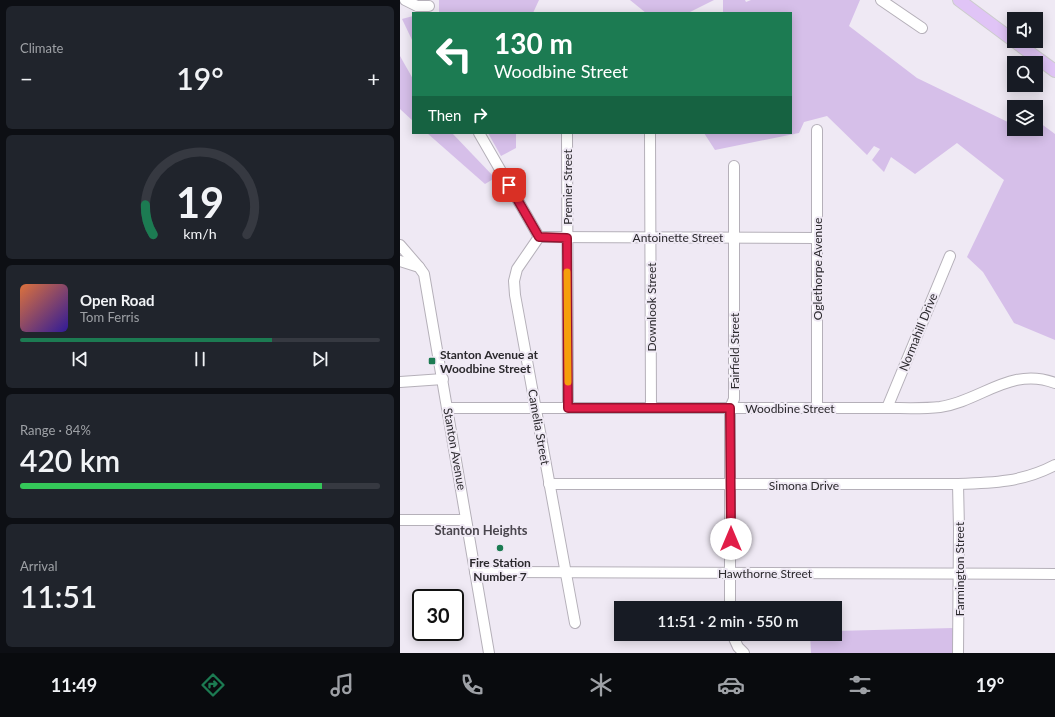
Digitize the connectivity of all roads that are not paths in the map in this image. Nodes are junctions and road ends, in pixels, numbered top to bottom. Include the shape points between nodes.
1 (404, 0) edge
2 (881, 0) edge
3 (959, 0) edge
4 (429, 6) edge
5 (922, 28) dead end
6 (1007, 36) edge
7 (1024, 48) edge
8 (1055, 71) edge
9 (817, 130) dead end
10 (480, 134) edge
11 (567, 134) edge
12 (650, 134) edge
13 (734, 166) dead end
14 (539, 237) junction
15 (651, 237) junction
16 (567, 238) junction
17 (734, 238) junction
18 (817, 238) junction
19 (400, 245) edge
20 (950, 256) dead end
21 (400, 261) edge
22 (419, 267) junction
23 (443, 380) junction
24 (400, 382) edge
25 (1055, 383) edge
26 (448, 408) junction
27 (535, 408) junction
28 (568, 408) junction
29 (651, 408) junction
30 (730, 408) junction
31 (817, 408) junction
32 (887, 408) junction
33 (1055, 465) edge
34 (549, 484) junction
35 (958, 484) junction
36 (730, 485) junction
37 (400, 520) edge
38 (466, 520) junction
39 (475, 572) junction
40 (566, 572) junction
41 (730, 573) junction
42 (958, 574) junction
43 (1055, 574) edge
44 (730, 601) edge
45 (575, 623) dead end
46 (735, 641) edge
47 (489, 653) edge
48 (744, 653) edge
49 (958, 653) edge

1 - 4 street via 417,6
2 - 5 street
3 - 6 main road
7 - 8 main road
9 - 18 street, Oglethorpe Avenue
10 - 14 street
11 - 16 street, Premier Street
12 - 15 street, Downlook Street
13 - 17 street, Fairfield Street
14 - 16 street, Antoinette Street
14 - 27 street, Camelia Street via 517,269 514,281
15 - 16 street, Antoinette Street
15 - 17 street, Antoinette Street
15 - 29 street, Downlook Street
16 - 28 street, Premier Street
17 - 18 street, Antoinette Street
17 - 30 street, Fairfield Street via 734,402
18 - 31 street, Oglethorpe Avenue
19 - 22 street, Stanton Avenue
20 - 32 street, Normahill Drive
21 - 22 street
22 - 23 street, Stanton Avenue via 424,274
23 - 24 street
23 - 26 street, Stanton Avenue
25 - 32 street, Woodbine Street via 1030,378 1012,380 964,401 940,407
26 - 27 street, Woodbine Street
26 - 38 street, Stanton Avenue
27 - 28 street, Woodbine Street
27 - 34 street, Camelia Street
28 - 29 street, Woodbine Street
29 - 30 street, Woodbine Street
30 - 31 street, Woodbine Street
30 - 36 street, Fairfield Street
31 - 32 street, Woodbine Street
33 - 35 street, Simona Drive via 1025,478 998,483
34 - 36 street, Simona Drive
34 - 40 street, Camelia Street
35 - 36 street, Simona Drive
35 - 42 street, Farmington Street
36 - 41 street, Fairfield Street
37 - 38 street
38 - 39 street, Stanton Avenue
39 - 40 street, Hawthorne Street
39 - 47 street, Stanton Avenue
40 - 41 street, Hawthorne Street
40 - 45 street, Camelia Street
41 - 42 street, Hawthorne Street
41 - 44 street, Fairfield Street
42 - 43 street, Hawthorne Street
42 - 49 street, Farmington Street
46 - 48 street

